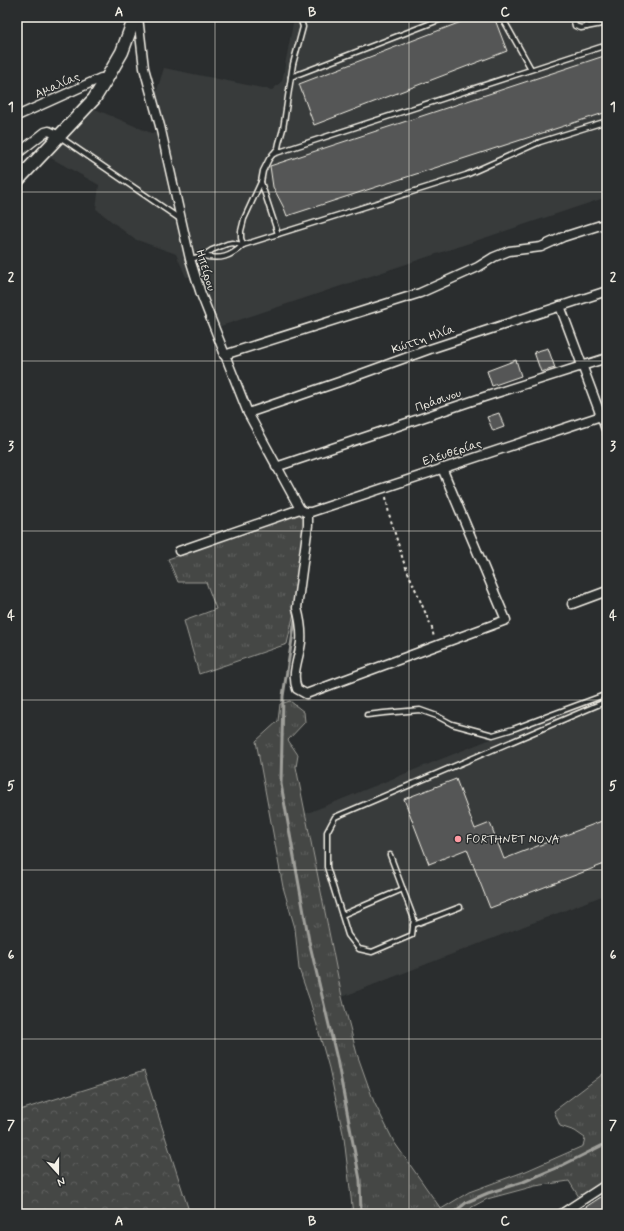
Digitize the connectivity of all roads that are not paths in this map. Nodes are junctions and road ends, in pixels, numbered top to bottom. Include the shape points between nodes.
1 (136, 17) edge
2 (300, 17) edge
3 (447, 17) edge
4 (502, 17) edge
5 (573, 17) edge
6 (586, 17) edge
7 (605, 17) edge
8 (607, 23) edge
9 (587, 27) junction
10 (607, 45) edge
11 (531, 69) junction
12 (291, 77) junction
13 (107, 78) junction
14 (17, 116) edge
15 (607, 120) edge
16 (59, 136) junction
17 (17, 154) edge
18 (273, 154) junction
19 (17, 181) edge
20 (261, 182) junction
21 (180, 219) junction
22 (607, 223) edge
23 (278, 234) junction
24 (243, 245) junction
25 (203, 256) junction
26 (190, 259) junction
27 (607, 290) edge
28 (560, 306) junction
29 (224, 355) junction
30 (607, 358) edge
31 (584, 366) junction
32 (248, 413) junction
33 (604, 415) edge
34 (607, 432) edge
35 (276, 467) junction
36 (442, 468) junction
37 (304, 511) junction
38 (179, 551) dead end
39 (607, 591) edge
40 (572, 604) dead end
41 (607, 694) edge
42 (607, 701) edge
43 (367, 715) dead end
44 (390, 856) dead end
45 (403, 889) junction
46 (460, 907) dead end
47 (342, 914) junction
48 (413, 925) junction
49 (607, 1184) edge
50 (561, 1214) edge

1 - 13 street via 122,52
1 - 21 street, Ηπείρου via 144,68 160,126
2 - 12 lane via 303,27
3 - 12 lane
4 - 11 lane
5 - 9 lane via 575,26
6 - 9 lane
7 - 8 lane
8 - 9 lane
10 - 11 lane
11 - 18 lane
12 - 18 lane via 283,129 278,148
13 - 14 street, Αμαλίας via 100,78
13 - 16 street via 94,99
15 - 23 lane via 540,142 466,175
16 - 17 street via 49,131 45,132
16 - 19 street
16 - 21 lane
18 - 20 lane via 263,171
20 - 23 lane
20 - 24 lane via 244,219 241,231
21 - 26 street, Ηπείρου
22 - 29 street via 541,247 504,253 420,293
23 - 24 lane
24 - 25 lane via 227,244
24 - 25 lane via 235,253 223,257
25 - 26 lane
26 - 29 street, Ηπείρου
27 - 28 street, Κώττη Ηλία
28 - 31 street
28 - 32 street, Κώττη Ηλία
29 - 32 street, Ηπείρου
30 - 31 street, Πράσινου
31 - 33 street
31 - 35 street, Πράσινου
32 - 35 street, Ηπείρου
33 - 34 street
33 - 36 street, Ελευθερίας
35 - 37 street, Ηπείρου
36 - 37 street, Ελευθερίας
36 - 37 street via 506,620 306,694 297,689 294,682 301,642 297,608 308,525
37 - 38 street, Ελευθερίας
39 - 40 street
41 - 43 lane via 513,730 493,735 452,724 420,710
42 - 47 lane via 335,817 327,832 327,867
44 - 45 lane
45 - 47 lane
45 - 48 lane via 414,919
46 - 48 lane
47 - 48 lane via 348,935 359,949 372,952 412,934
49 - 50 street

